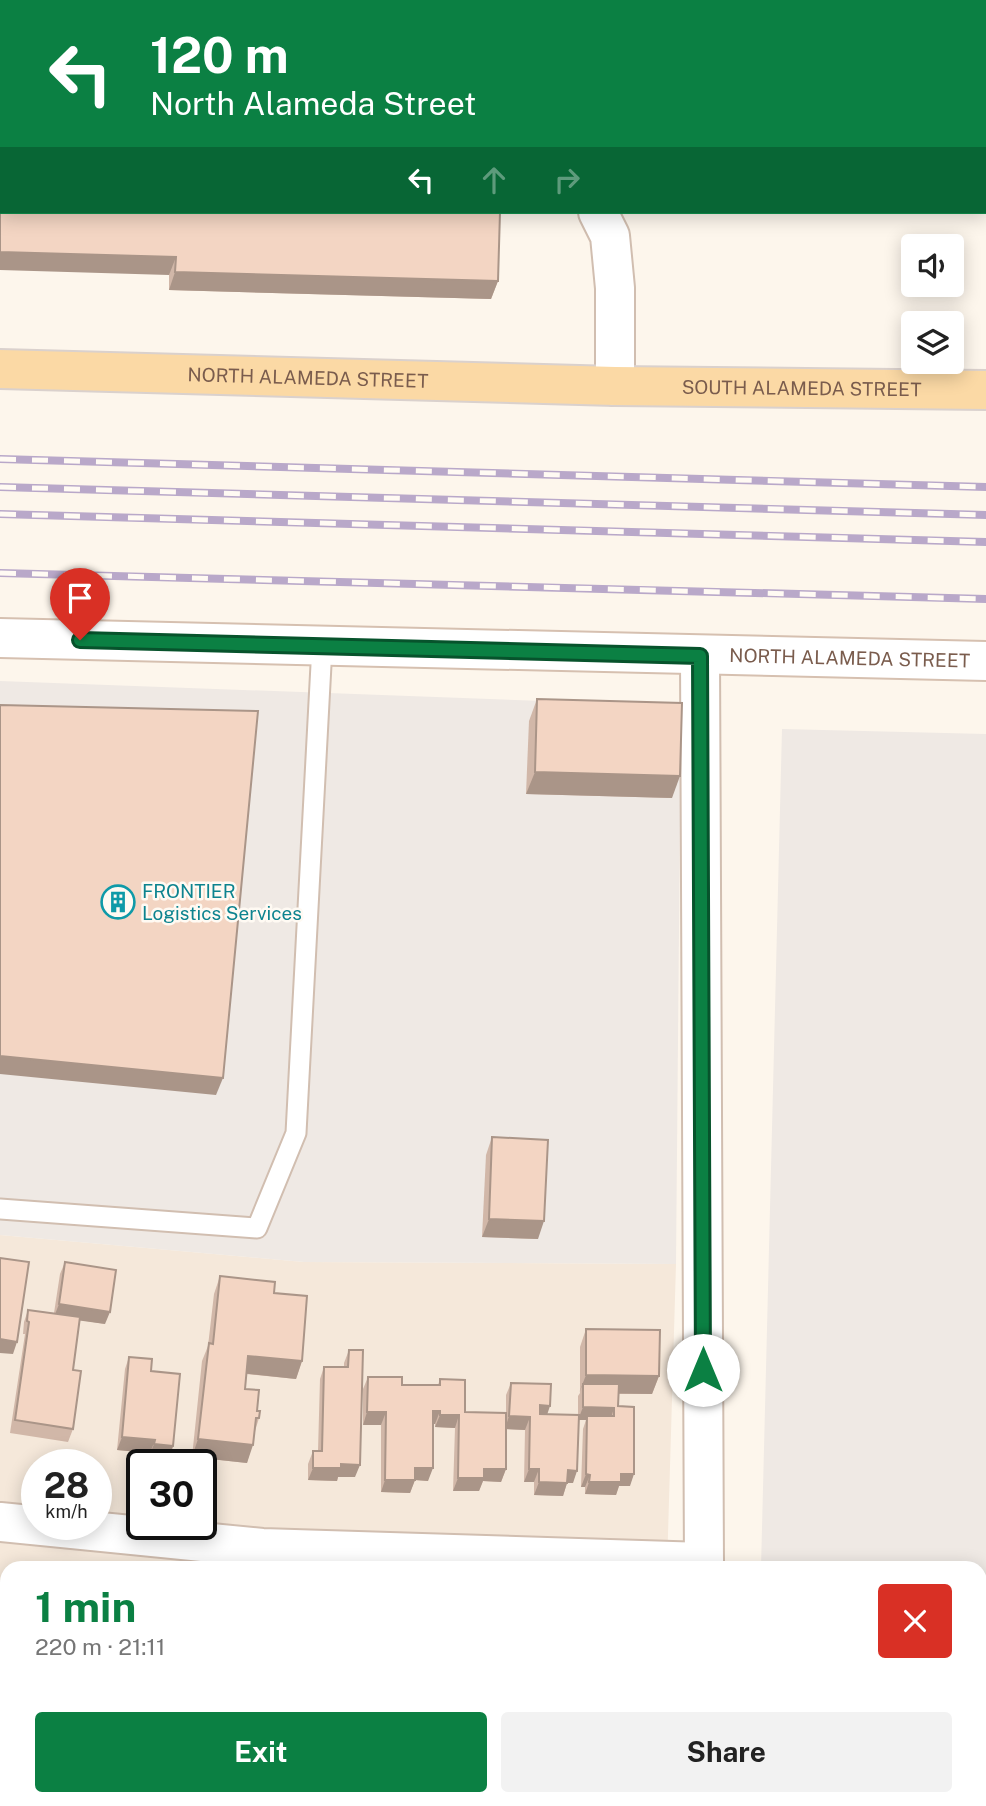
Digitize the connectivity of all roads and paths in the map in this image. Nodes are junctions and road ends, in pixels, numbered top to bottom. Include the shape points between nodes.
1 (599, 214) edge
2 (0, 369) edge
3 (615, 386) junction
4 (986, 390) edge
5 (0, 638) edge
6 (322, 646) junction
7 (700, 656) junction
8 (986, 661) edge
9 (0, 1209) edge
10 (0, 1522) edge
11 (600, 1561) edge
12 (704, 1561) edge

1 - 3 street via 610,236 615,288
2 - 3 main road, NORTH ALAMEDA STREET
3 - 4 main road, SOUTH ALAMEDA STREET
5 - 6 street, NORTH ALAMEDA STREET
6 - 7 street, NORTH ALAMEDA STREET
6 - 9 lane via 296,1133 257,1228
7 - 8 street, NORTH ALAMEDA STREET
7 - 12 street
10 - 11 street via 262,1548

